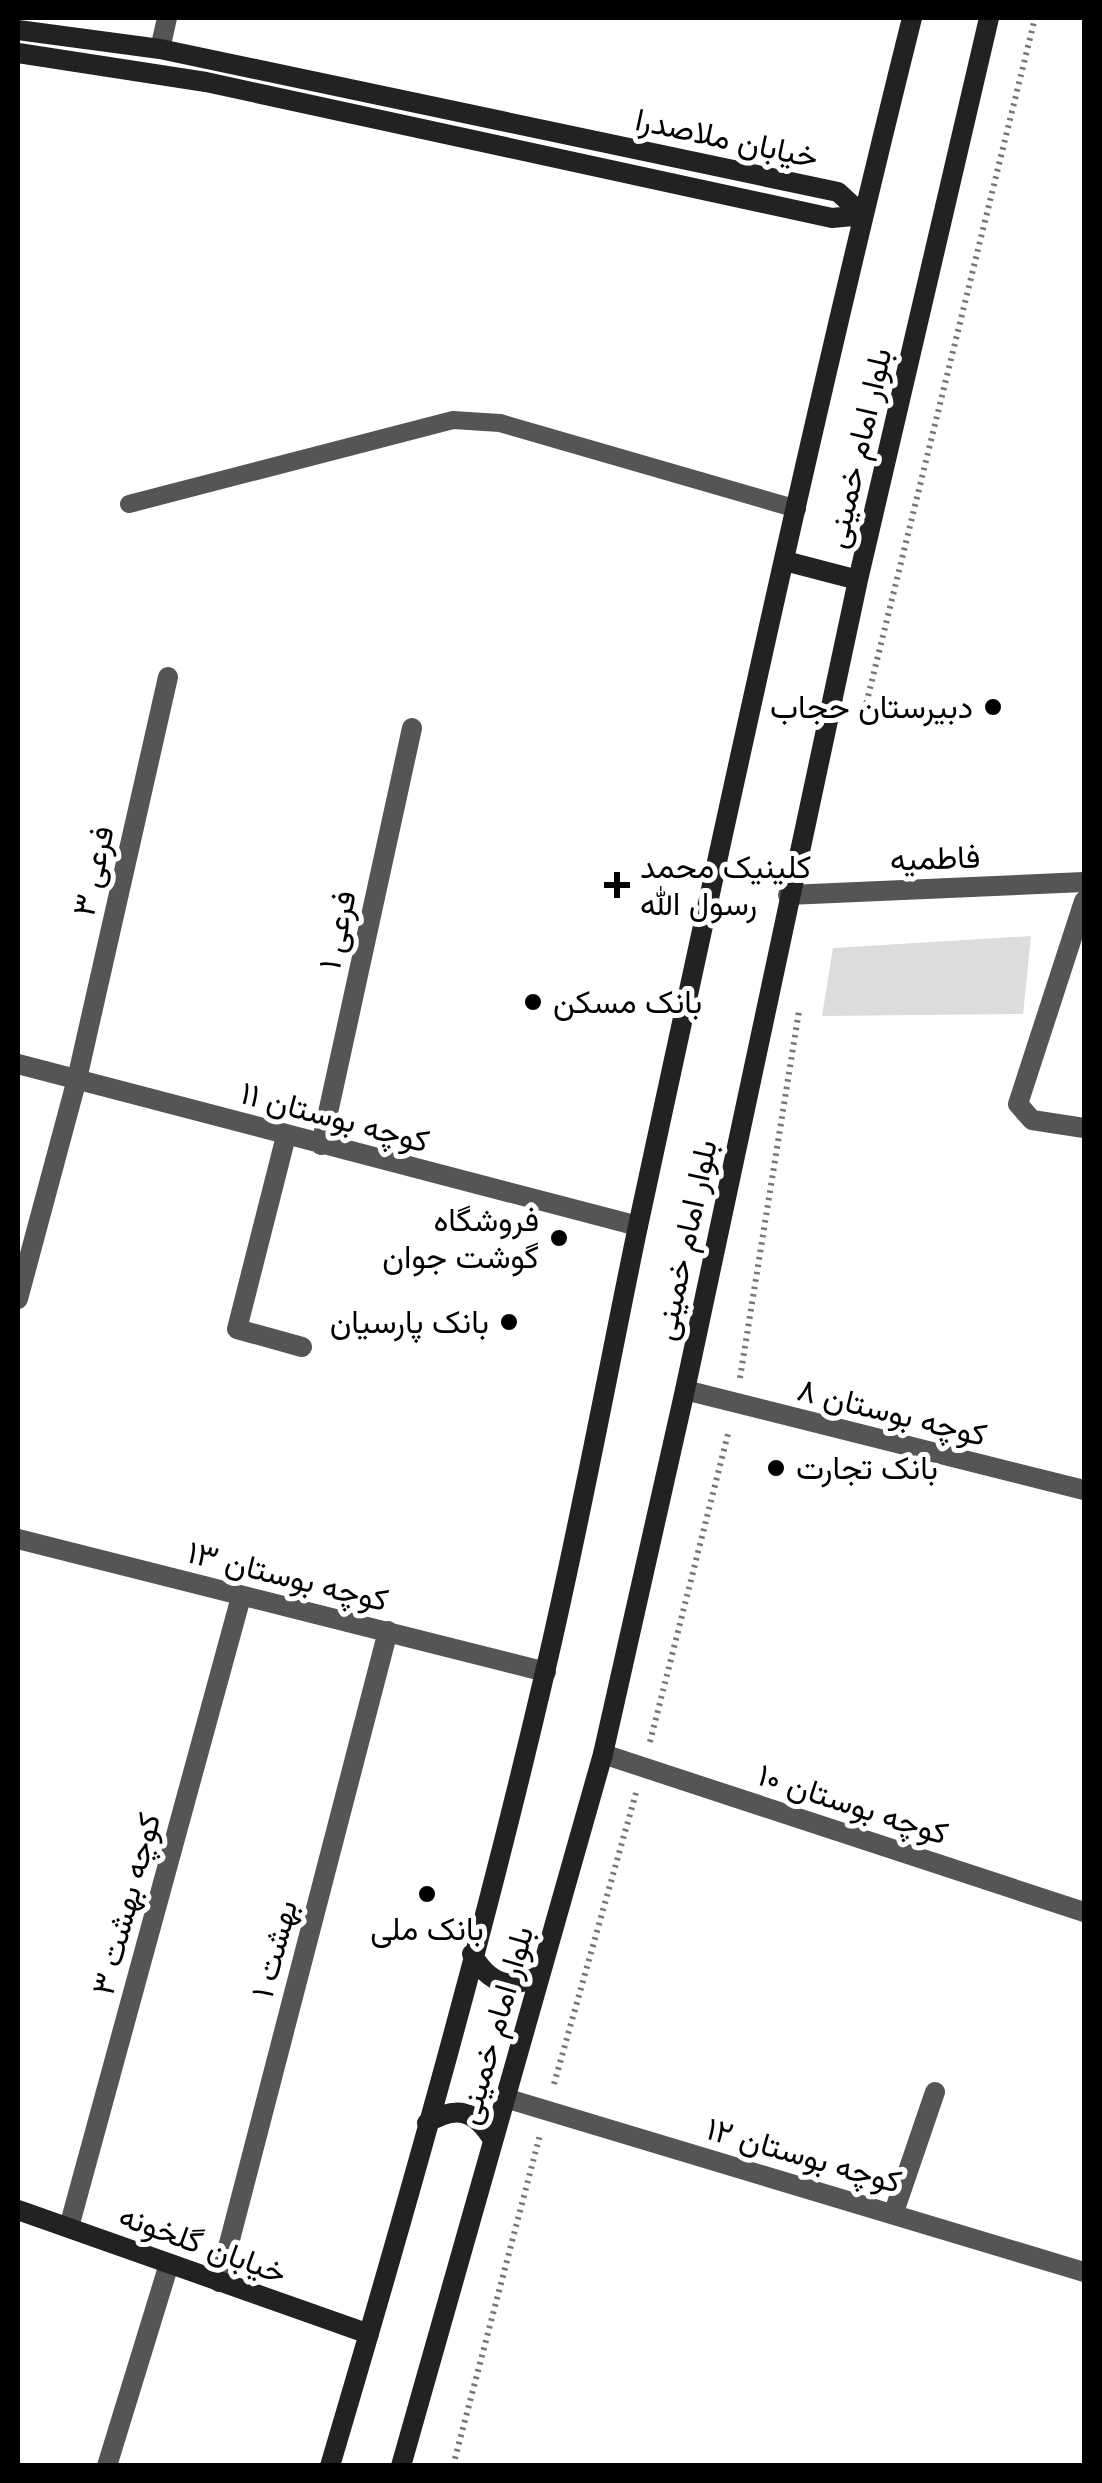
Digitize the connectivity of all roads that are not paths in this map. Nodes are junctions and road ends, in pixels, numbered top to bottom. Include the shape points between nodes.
1 (167, 18) edge
2 (912, 18) edge
3 (988, 18) edge
4 (18, 30) edge
5 (160, 49) junction
6 (18, 53) edge
7 (792, 183) junction
8 (785, 208) junction
9 (863, 215) junction
10 (129, 504) dead end
11 (797, 509) junction
12 (785, 561) junction
13 (858, 580) junction
14 (168, 676) dead end
15 (412, 728) dead end
16 (1084, 882) edge
17 (788, 895) junction
18 (1084, 901) edge
19 (18, 1064) edge
20 (76, 1079) junction
21 (1084, 1128) edge
22 (286, 1136) junction
23 (321, 1145) junction
24 (638, 1226) junction
25 (18, 1299) edge
26 (302, 1346) dead end
27 (685, 1390) junction
28 (1084, 1490) edge
29 (18, 1539) edge
30 (241, 1597) junction
31 (388, 1631) junction
32 (546, 1672) junction
33 (603, 1754) junction
34 (1084, 1912) edge
35 (472, 1954) junction
36 (540, 1975) junction
37 (935, 2092) dead end
38 (505, 2098) junction
39 (427, 2123) junction
40 (493, 2140) junction
41 (18, 2210) edge
42 (894, 2212) junction
43 (69, 2228) junction
44 (169, 2264) junction
45 (1084, 2272) edge
46 (218, 2282) junction
47 (369, 2334) junction
48 (107, 2466) edge
49 (330, 2466) edge
50 (401, 2466) edge

1 - 5 street
2 - 9 street, بلوار امام خمینی
3 - 13 street, بلوار امام خمینی
4 - 5 street, خیابان ملاصدرا
5 - 7 street, خیابان ملاصدرا
6 - 8 street, خیابان ملاصدرا via 206,82
7 - 8 street via 796,192
7 - 9 street, خیابان ملاصدرا via 838,192
8 - 9 street, خیابان ملاصدرا via 832,218
9 - 11 street, بلوار امام خمینی
10 - 11 lane via 453,420 500,423
11 - 12 street, بلوار امام خمینی
12 - 13 street
12 - 24 street, بلوار امام خمینی
13 - 17 street, بلوار امام خمینی
14 - 20 street, فرعی ۳
15 - 23 street, فرعی ۱
16 - 17 street, فاطمیه
17 - 27 street, بلوار امام خمینی
18 - 21 street via 1018,1104 1032,1120
19 - 20 street, کوچه بوستان ۱۱
20 - 22 street, کوچه بوستان ۱۱
20 - 25 street, فرعی ۳
22 - 23 street, کوچه بوستان ۱۱
22 - 26 street via 237,1329
23 - 24 street, کوچه بوستان ۱۱
24 - 32 street, بلوار امام خمینی
27 - 28 street, کوچه بوستان ۸
27 - 33 street, بلوار امام خمینی
29 - 30 street, کوچه بوستان ۱۳
30 - 31 street, کوچه بوستان ۱۳
30 - 43 street, کوچه بهشت ۳
31 - 32 street, کوچه بوستان ۱۳
31 - 46 street, بهشت ۱
32 - 35 street, بلوار امام خمینی
33 - 34 street, کوچه بوستان ۱۰
33 - 36 street, بلوار امام خمینی
35 - 36 street via 483,1973 501,1984 522,1985
35 - 39 street, بلوار امام خمینی
36 - 38 street, بلوار امام خمینی
37 - 42 street
38 - 40 street, بلوار امام خمینی
38 - 42 street, کوچه بوستان ۱۲
39 - 40 street via 445,2112 465,2112
39 - 47 street, بلوار امام خمینی
40 - 50 street, بلوار امام خمینی
41 - 43 street, خیابان گلخونه
42 - 45 street, کوچه بوستان ۱۲
43 - 44 street, خیابان گلخونه
44 - 46 street, خیابان گلخونه
44 - 48 street
46 - 47 street, خیابان گلخونه
47 - 49 street, بلوار امام خمینی

